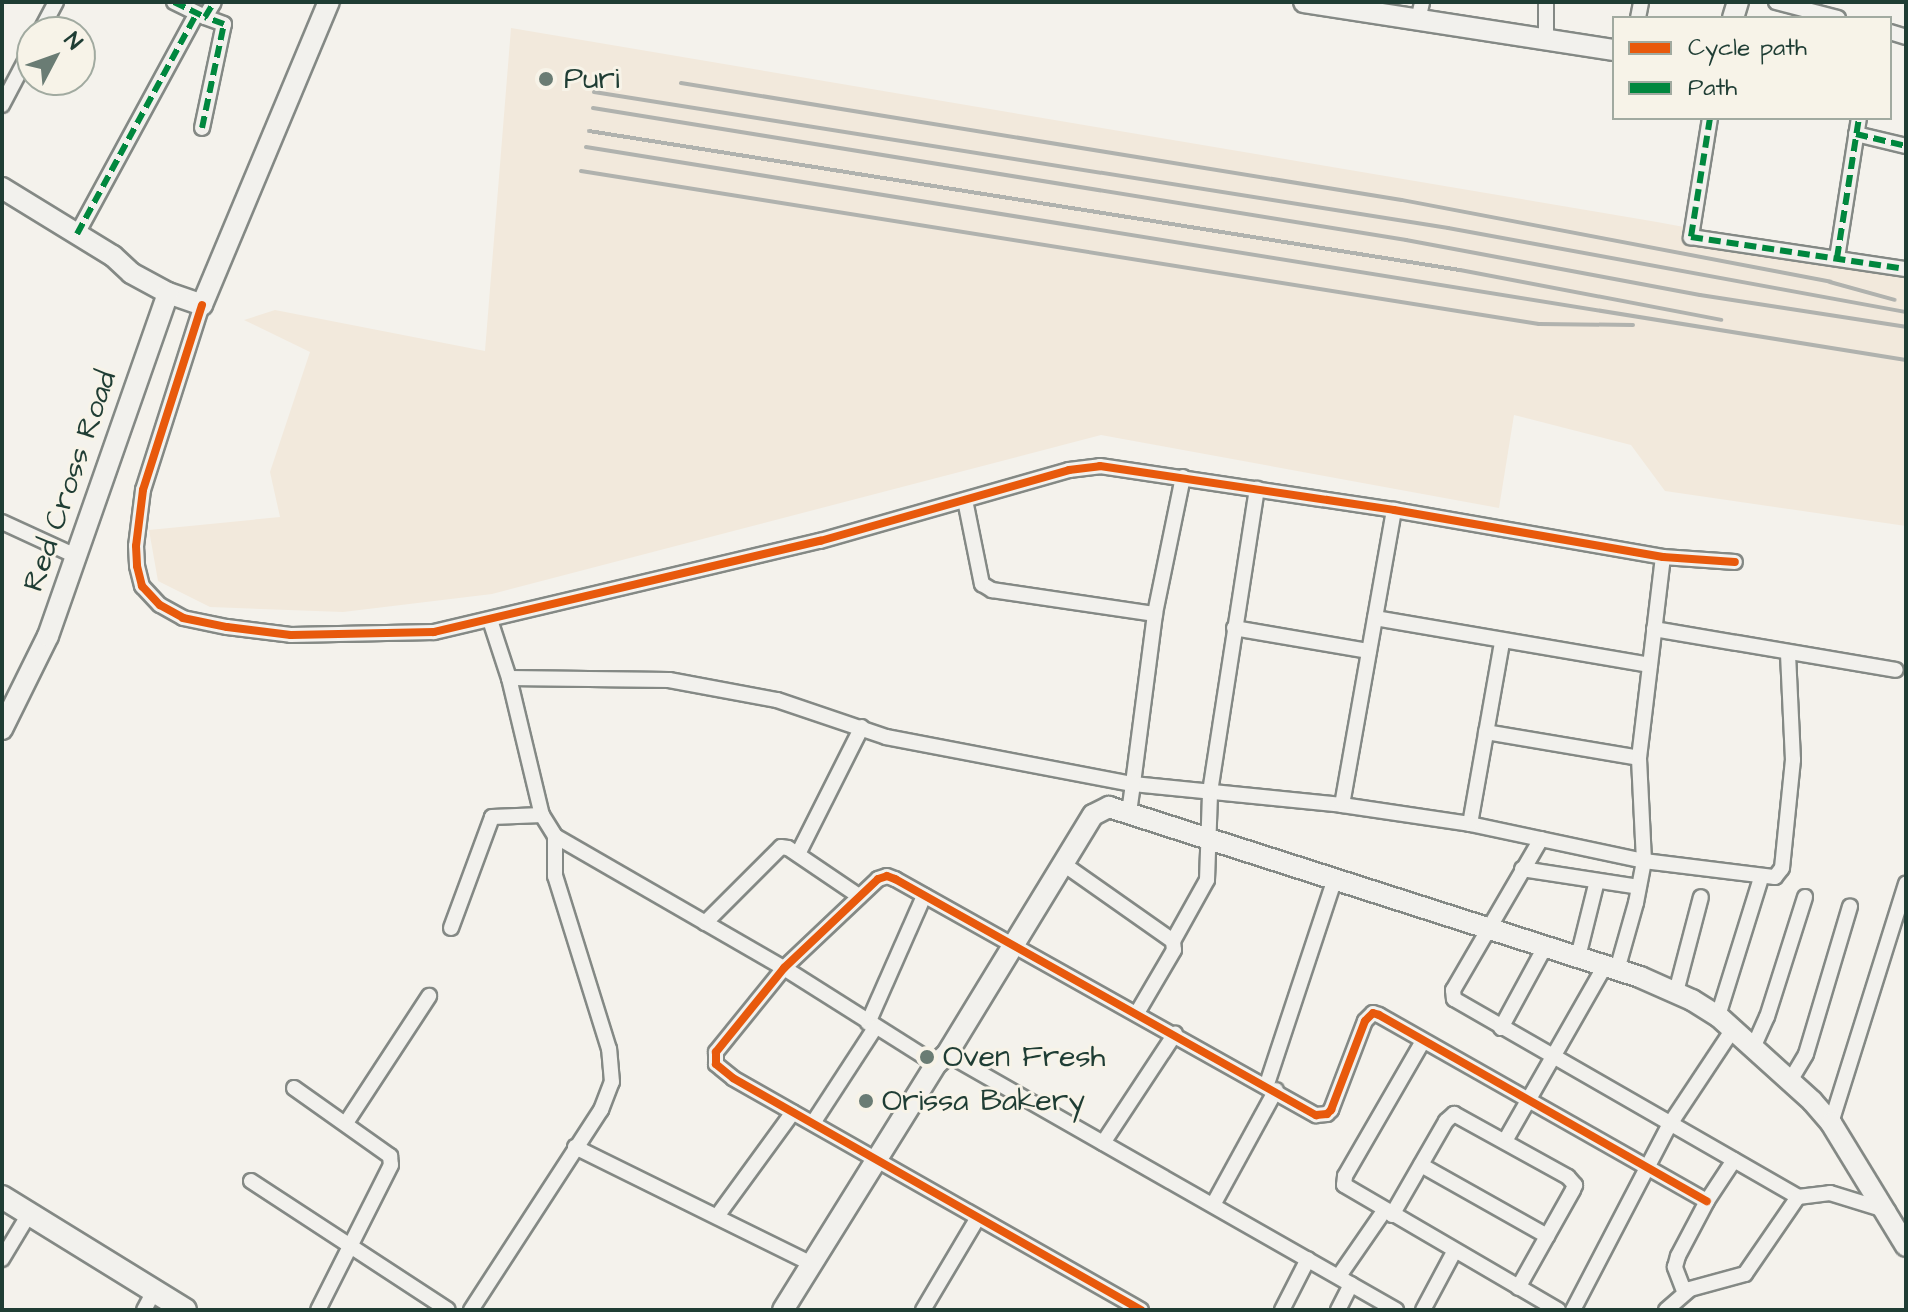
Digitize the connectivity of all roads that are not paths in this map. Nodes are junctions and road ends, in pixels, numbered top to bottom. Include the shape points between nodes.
1 (174, 2) edge
2 (214, 2) edge
3 (329, 2) edge
4 (1304, 2) edge
5 (1546, 2) edge
6 (1776, 2) edge
7 (1379, 8) edge
8 (1420, 11) edge
9 (201, 15) junction
10 (1830, 16) edge
11 (1546, 39) junction
12 (1612, 50) edge
13 (16, 78) edge
14 (2, 105) edge
15 (1710, 120) edge
16 (1859, 120) edge
17 (202, 128) dead end
18 (1856, 134) junction
19 (1906, 146) edge
20 (2, 188) edge
21 (2, 198) edge
22 (77, 234) junction
23 (1837, 258) junction
24 (1906, 269) edge
25 (131, 273) junction
26 (168, 293) junction
27 (202, 305) junction
28 (1183, 477) junction
29 (1257, 489) junction
30 (965, 500) junction
31 (1394, 510) junction
32 (2, 522) edge
33 (76, 556) junction
34 (1663, 557) junction
35 (1735, 562) dead end
36 (1155, 614) junction
37 (1375, 618) junction
38 (490, 620) junction
39 (1234, 628) junction
40 (1654, 629) junction
41 (1502, 642) junction
42 (1369, 651) junction
43 (1788, 653) junction
44 (1650, 665) junction
45 (1896, 670) dead end
46 (509, 678) junction
47 (862, 727) junction
48 (2, 729) edge
49 (1486, 732) junction
50 (1639, 758) junction
51 (1133, 784) junction
52 (1210, 792) junction
53 (1342, 805) junction
54 (1129, 812) junction
55 (542, 815) junction
56 (1470, 824) junction
57 (555, 836) junction
58 (1209, 839) junction
59 (1541, 839) junction
60 (798, 854) junction
61 (1644, 861) junction
62 (1062, 863) junction
63 (1522, 869) junction
64 (1761, 878) junction
65 (1334, 881) junction
66 (1597, 881) junction
67 (1906, 883) edge
68 (1639, 887) junction
69 (859, 896) junction
70 (924, 896) junction
71 (1701, 897) dead end
72 (1805, 897) dead end
73 (1850, 906) dead end
74 (705, 923) junction
75 (451, 928) dead end
76 (1490, 928) junction
77 (1173, 941) junction
78 (1011, 944) junction
79 (1545, 947) junction
80 (1578, 957) junction
81 (784, 968) junction
82 (1611, 968) junction
83 (1676, 992) junction
84 (429, 996) dead end
85 (1137, 1013) junction
86 (1726, 1023) junction
87 (872, 1025) junction
88 (1501, 1028) junction
89 (1175, 1034) junction
90 (1423, 1041) junction
91 (1753, 1048) junction
92 (913, 1051) junction
93 (945, 1055) junction
94 (1553, 1058) junction
95 (1790, 1081) junction
96 (1272, 1087) junction
97 (294, 1088) dead end
98 (1528, 1100) junction
99 (793, 1112) junction
100 (346, 1123) junction
101 (813, 1123) junction
102 (1831, 1123) junction
103 (1670, 1124) junction
104 (1505, 1141) junction
105 (1103, 1143) junction
106 (575, 1147) junction
107 (876, 1159) junction
108 (1734, 1160) junction
109 (1421, 1165) junction
110 (1648, 1168) junction
111 (251, 1181) dead end
112 (2, 1197) edge
113 (1798, 1197) junction
114 (1707, 1201) junction
115 (1213, 1205) junction
116 (1388, 1213) junction
117 (29, 1214) junction
118 (718, 1215) junction
119 (1897, 1215) edge
120 (977, 1219) junction
121 (1547, 1236) junction
122 (349, 1242) junction
123 (1906, 1246) edge
124 (1454, 1252) junction
125 (2, 1259) edge
126 (1308, 1259) junction
127 (810, 1263) junction
128 (1345, 1280) junction
129 (1518, 1288) junction
130 (1684, 1291) junction
131 (149, 1301) edge
132 (185, 1310) edge
133 (318, 1310) edge
134 (448, 1310) edge
135 (471, 1310) edge
136 (783, 1310) edge
137 (923, 1310) edge
138 (1141, 1310) edge
139 (1282, 1310) edge
140 (1338, 1310) edge
141 (1396, 1310) edge
142 (1423, 1310) edge
143 (1558, 1310) edge
144 (1573, 1310) edge
145 (1666, 1310) edge

1 - 9 street
2 - 9 street
3 - 27 main road
4 - 7 main road
5 - 11 street
6 - 10 street
7 - 8 main road
8 - 11 main road
9 - 17 street via 224,24
9 - 22 street
11 - 12 main road
13 - 14 street
15 - 23 street via 1691,237
16 - 18 street
18 - 19 street
18 - 23 street
20 - 22 main road
21 - 25 main road via 106,265
22 - 25 main road
23 - 24 street
25 - 26 main road
26 - 27 main road
26 - 33 main road, Red Cross Road
27 - 38 street via 141,504 137,566 142,586 183,618 291,635 434,632
28 - 29 street
28 - 30 street via 1100,466
28 - 36 street
29 - 31 street
29 - 39 street
30 - 36 street via 982,584 992,590
30 - 38 street
31 - 34 street
31 - 37 street
32 - 33 street
33 - 48 main road, Red Cross Road via 48,636
34 - 35 street
34 - 40 street
36 - 51 street
37 - 41 street
37 - 42 street
38 - 46 street
39 - 42 street
39 - 52 street
40 - 43 street
40 - 44 street
41 - 44 street
41 - 49 street
42 - 53 street
43 - 45 street
43 - 64 street via 1793,760 1782,868 1775,877
44 - 50 street
46 - 47 street via 669,680 777,700
46 - 55 street
47 - 51 street via 886,737
47 - 60 street
49 - 50 street
49 - 56 street
50 - 61 street
51 - 52 street
51 - 54 street
52 - 53 street
52 - 58 street
53 - 56 street
54 - 58 main road
54 - 62 main road via 1098,810
55 - 57 street
55 - 75 street via 492,817
56 - 59 street
57 - 74 street
57 - 106 street via 555,876 613,1067 608,1096
58 - 65 main road
58 - 77 street via 1207,880
59 - 61 street
59 - 63 street
60 - 69 street
60 - 74 street via 788,848 776,850
61 - 64 street
61 - 68 street
62 - 77 street
62 - 78 main road
63 - 66 street
63 - 76 street
64 - 86 street
65 - 76 main road
65 - 96 street
66 - 68 street
66 - 80 street
67 - 102 street
68 - 82 street
69 - 70 street via 887,876
69 - 81 street
70 - 78 street
70 - 87 street
71 - 83 street
72 - 91 street
73 - 95 street via 1806,1054
74 - 81 street
76 - 79 main road
76 - 88 street via 1452,994
77 - 85 street via 1174,950
78 - 85 street
78 - 93 main road
79 - 80 main road
79 - 88 street
80 - 82 main road
81 - 87 street
81 - 99 street via 714,1058 733,1078
82 - 83 main road
82 - 94 street
83 - 86 main road
84 - 100 street
85 - 89 street
86 - 91 main road
86 - 103 street
87 - 92 street
87 - 101 street
88 - 94 street
89 - 96 street
89 - 105 street
90 - 96 street via 1373,1013 1327,1114 1316,1115
90 - 98 street
90 - 116 street via 1344,1181 1347,1190
91 - 95 main road
92 - 93 street
92 - 93 street
93 - 105 street
93 - 107 main road
94 - 98 street
94 - 103 street
95 - 102 main road
96 - 115 street
97 - 100 street
98 - 104 street
98 - 110 street
99 - 101 street
99 - 118 street
100 - 122 street via 385,1150 391,1165
101 - 107 street
102 - 119 main road
103 - 108 street
103 - 110 street
104 - 109 street via 1454,1114
104 - 121 street via 1575,1185
105 - 115 street
106 - 118 street
106 - 135 street
107 - 120 street
107 - 127 main road
108 - 113 street
108 - 114 street
109 - 116 street
109 - 121 street
110 - 114 street
110 - 144 street
111 - 122 street
112 - 117 highway
113 - 119 street via 1830,1193
113 - 130 street via 1745,1274
114 - 130 street via 1678,1256 1677,1279
115 - 126 street
116 - 124 street
116 - 128 street
117 - 125 street
117 - 131 highway
118 - 127 street
119 - 123 main road
120 - 137 street
120 - 138 street
121 - 129 street
122 - 133 street
122 - 134 street
124 - 129 street
124 - 142 street
126 - 128 street
126 - 139 street
127 - 136 main road
128 - 140 street
128 - 141 street
129 - 143 street
130 - 145 street
131 - 132 highway

